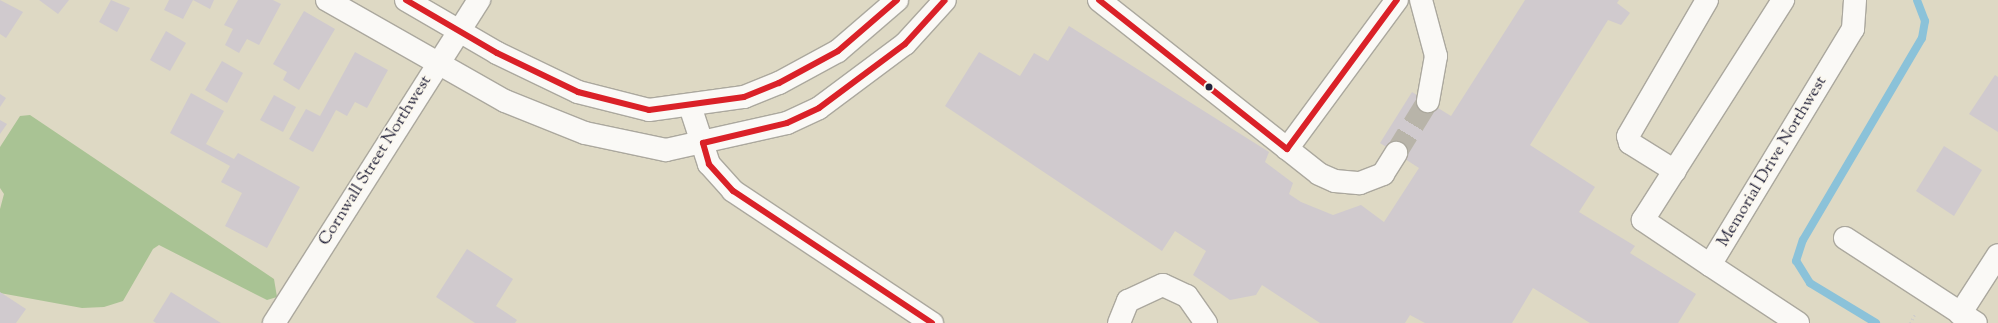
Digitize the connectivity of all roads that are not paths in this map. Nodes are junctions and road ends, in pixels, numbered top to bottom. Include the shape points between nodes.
1 (327, 0) edge
2 (406, 0) edge
3 (479, 0) edge
4 (897, 0) edge
5 (945, 0) edge
6 (1099, 0) edge
7 (1397, 0) edge
8 (1421, 0) edge
9 (1707, 0) edge
10 (1783, 0) edge
11 (1855, 0) edge
12 (457, 31) junction
13 (437, 64) junction
14 (1428, 102) tunnel mouth
15 (690, 106) junction
16 (703, 143) junction
17 (1287, 149) junction
18 (1396, 153) tunnel mouth
19 (1675, 170) junction
20 (1845, 238) dead end
21 (1998, 255) edge
22 (1710, 265) junction
23 (1968, 318) edge
24 (274, 323) edge
25 (932, 323) edge
26 (1119, 323) edge
27 (1206, 323) edge
28 (1798, 323) edge

1 - 13 street
2 - 12 street
3 - 12 street, Cornwall Street Northwest
4 - 15 street via 838,52 810,69 744,98
5 - 16 street via 905,44 819,108 787,123
6 - 17 street
7 - 17 street
8 - 14 street via 1436,56
9 - 19 street via 1628,136 1630,143
10 - 19 street
11 - 22 street, Memorial Drive Northwest via 1853,29
12 - 13 street, Cornwall Street Northwest
12 - 15 street via 578,92 649,110
13 - 16 street via 505,101 585,133 666,150
13 - 24 street, Cornwall Street Northwest
15 - 16 street
16 - 25 street via 709,164 733,191
17 - 18 street via 1319,174 1335,181 1360,183 1383,174
19 - 22 street via 1643,220
20 - 23 street
21 - 23 street
22 - 28 street, Memorial Drive Northwest
26 - 27 street via 1128,301 1163,284 1187,296

